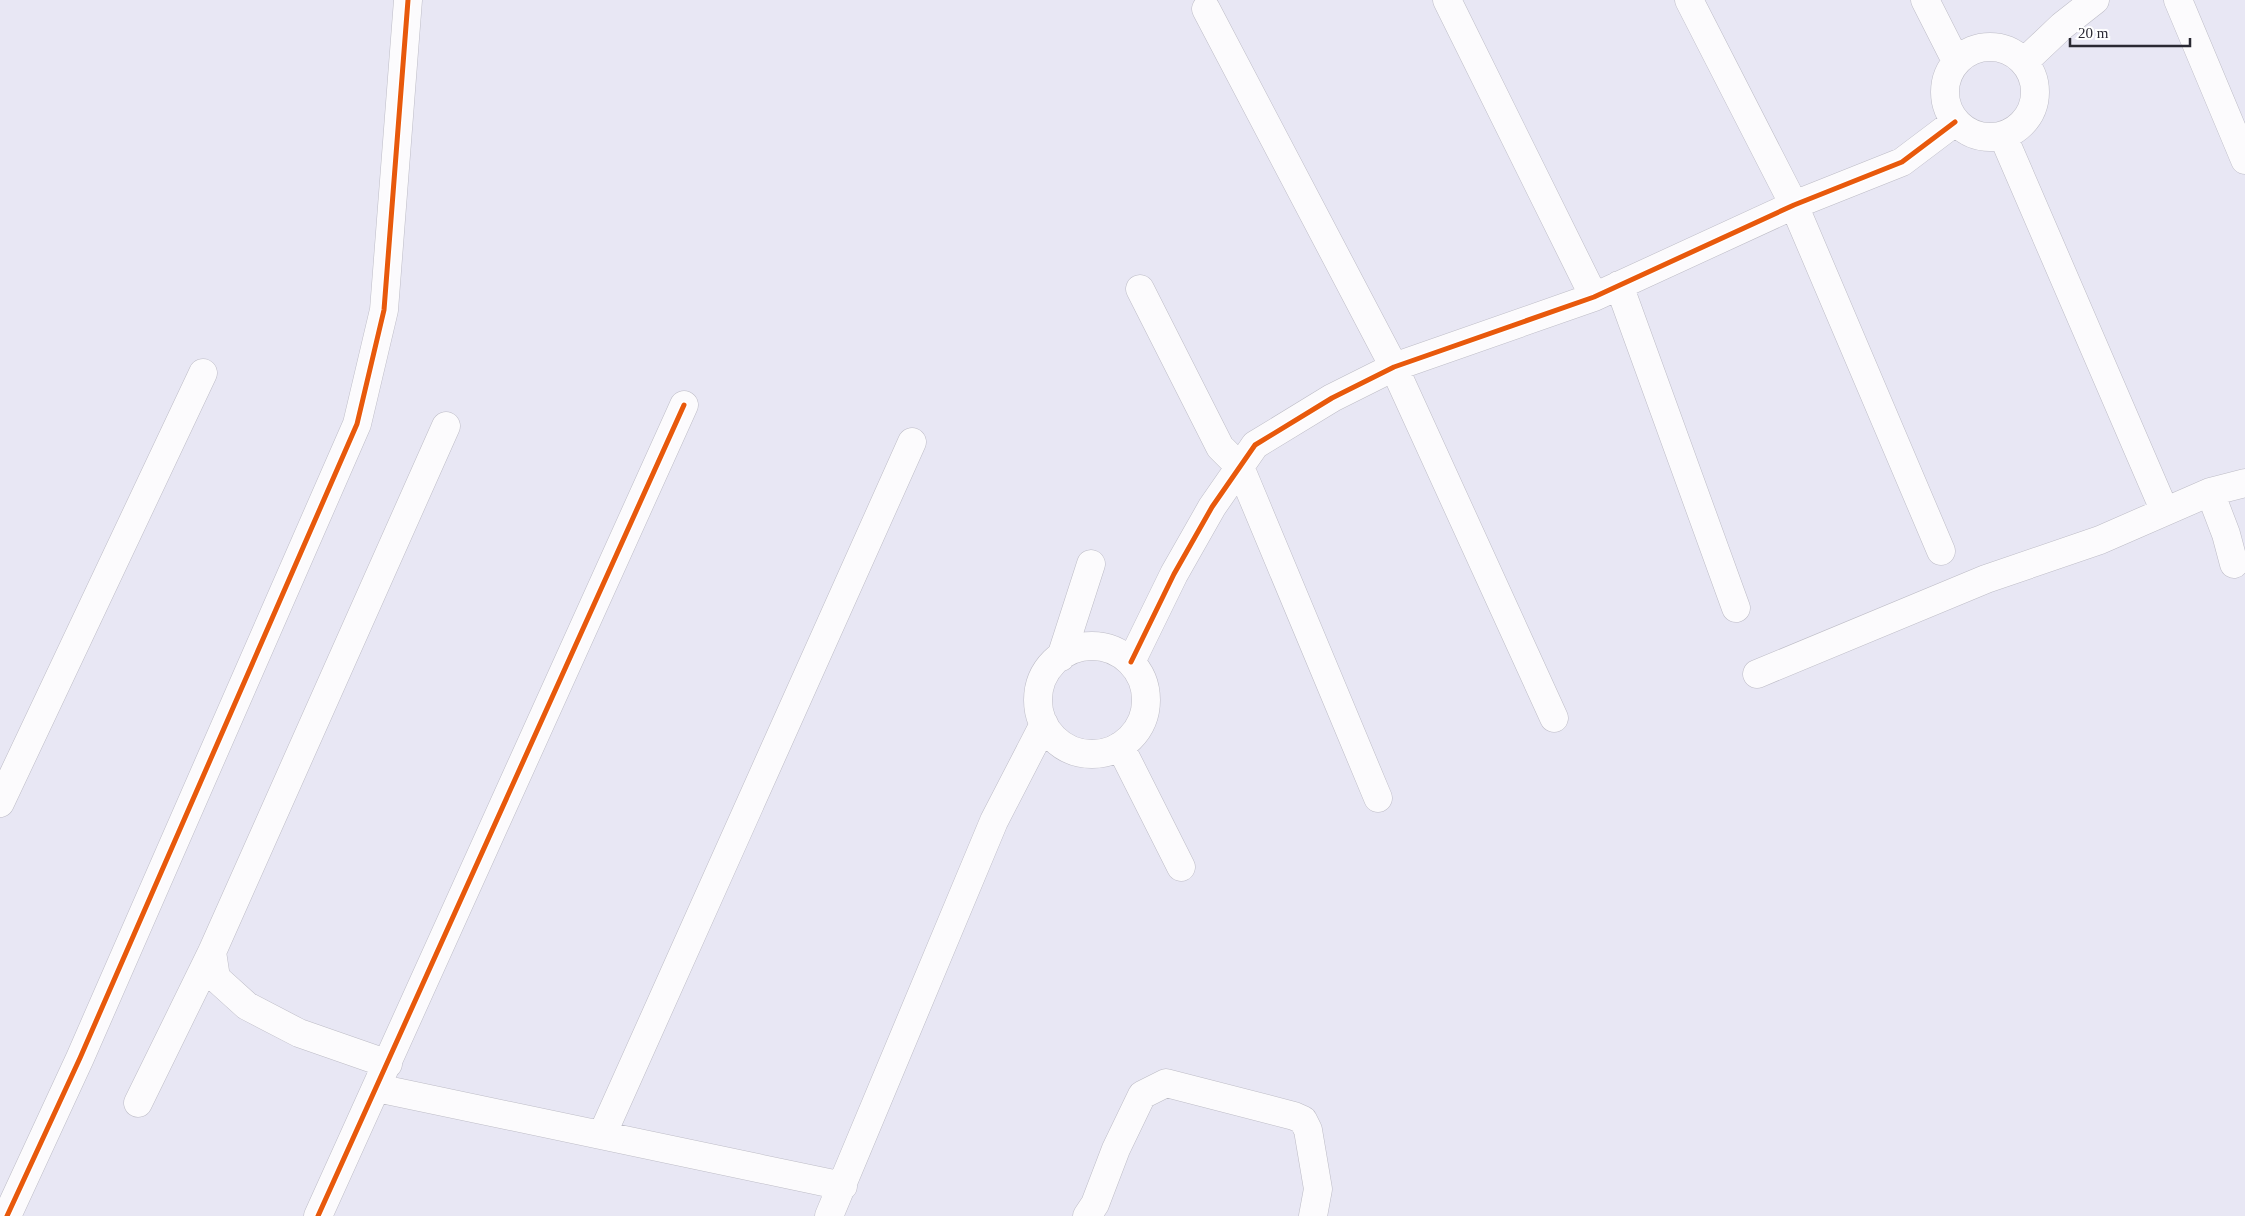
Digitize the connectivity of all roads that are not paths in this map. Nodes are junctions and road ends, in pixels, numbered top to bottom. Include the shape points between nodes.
1 (408, 0) edge
2 (1447, 0) edge
3 (1689, 0) edge
4 (1925, 0) edge
5 (2094, 0) edge
6 (2178, 0) edge
7 (1206, 9) dead end
8 (1956, 61) junction
9 (2024, 62) junction
10 (1955, 122) junction
11 (2003, 136) junction
12 (2245, 160) edge
13 (1794, 205) junction
14 (1619, 285) junction
15 (1140, 290) dead end
16 (1594, 297) junction
17 (1394, 367) junction
18 (202, 373) dead end
19 (684, 406) dead end
20 (446, 426) dead end
21 (912, 442) dead end
22 (1240, 467) junction
23 (2245, 482) edge
24 (2210, 492) junction
25 (2159, 498) dead end
26 (1940, 552) dead end
27 (1090, 564) dead end
28 (2234, 564) dead end
29 (1736, 608) dead end
30 (1062, 657) junction
31 (1130, 662) junction
32 (1756, 674) dead end
33 (1554, 718) dead end
34 (1044, 724) junction
35 (1120, 746) junction
36 (1378, 798) dead end
37 (0, 801) edge
38 (1181, 867) dead end
39 (212, 952) junction
40 (382, 1076) junction
41 (138, 1102) dead end
42 (602, 1135) junction
43 (842, 1186) junction
44 (834, 1215) edge
45 (7, 1216) edge
46 (318, 1216) edge
47 (1087, 1216) edge
48 (1312, 1216) edge

1 - 45 street via 384,310 356,424 84,1049
2 - 16 street
3 - 13 street
4 - 8 street
5 - 9 street
6 - 12 street
7 - 17 street
8 - 9 street via 1969,51 1985,48 2007,50
8 - 10 street via 1945,92 1947,108
9 - 11 street via 2034,81 2035,97 2029,116
10 - 11 street via 1972,134 1987,138
10 - 13 street via 1902,162
11 - 25 street
13 - 14 street
13 - 26 street
14 - 16 street
14 - 29 street
15 - 22 street via 1220,447
16 - 17 street
17 - 22 street via 1332,398 1255,445
17 - 33 street
18 - 37 street
19 - 40 street
20 - 39 street
21 - 42 street
22 - 31 street via 1212,507 1174,574
22 - 36 street
23 - 24 street
24 - 28 street
24 - 32 street via 2100,540 1986,579
27 - 30 street
30 - 31 street via 1073,650 1101,646 1119,653
30 - 34 street via 1044,675 1038,692 1038,706
31 - 35 street via 1146,693 1145,712 1134,734
34 - 35 street via 1054,740 1085,754 1103,753
34 - 43 street via 994,821
35 - 38 street
39 - 40 street via 216,978 247,1006
39 - 41 street
40 - 42 street
40 - 46 street
42 - 43 street
43 - 44 street
47 - 48 street via 1142,1096 1166,1083 1302,1120 1308,1130 1318,1189

